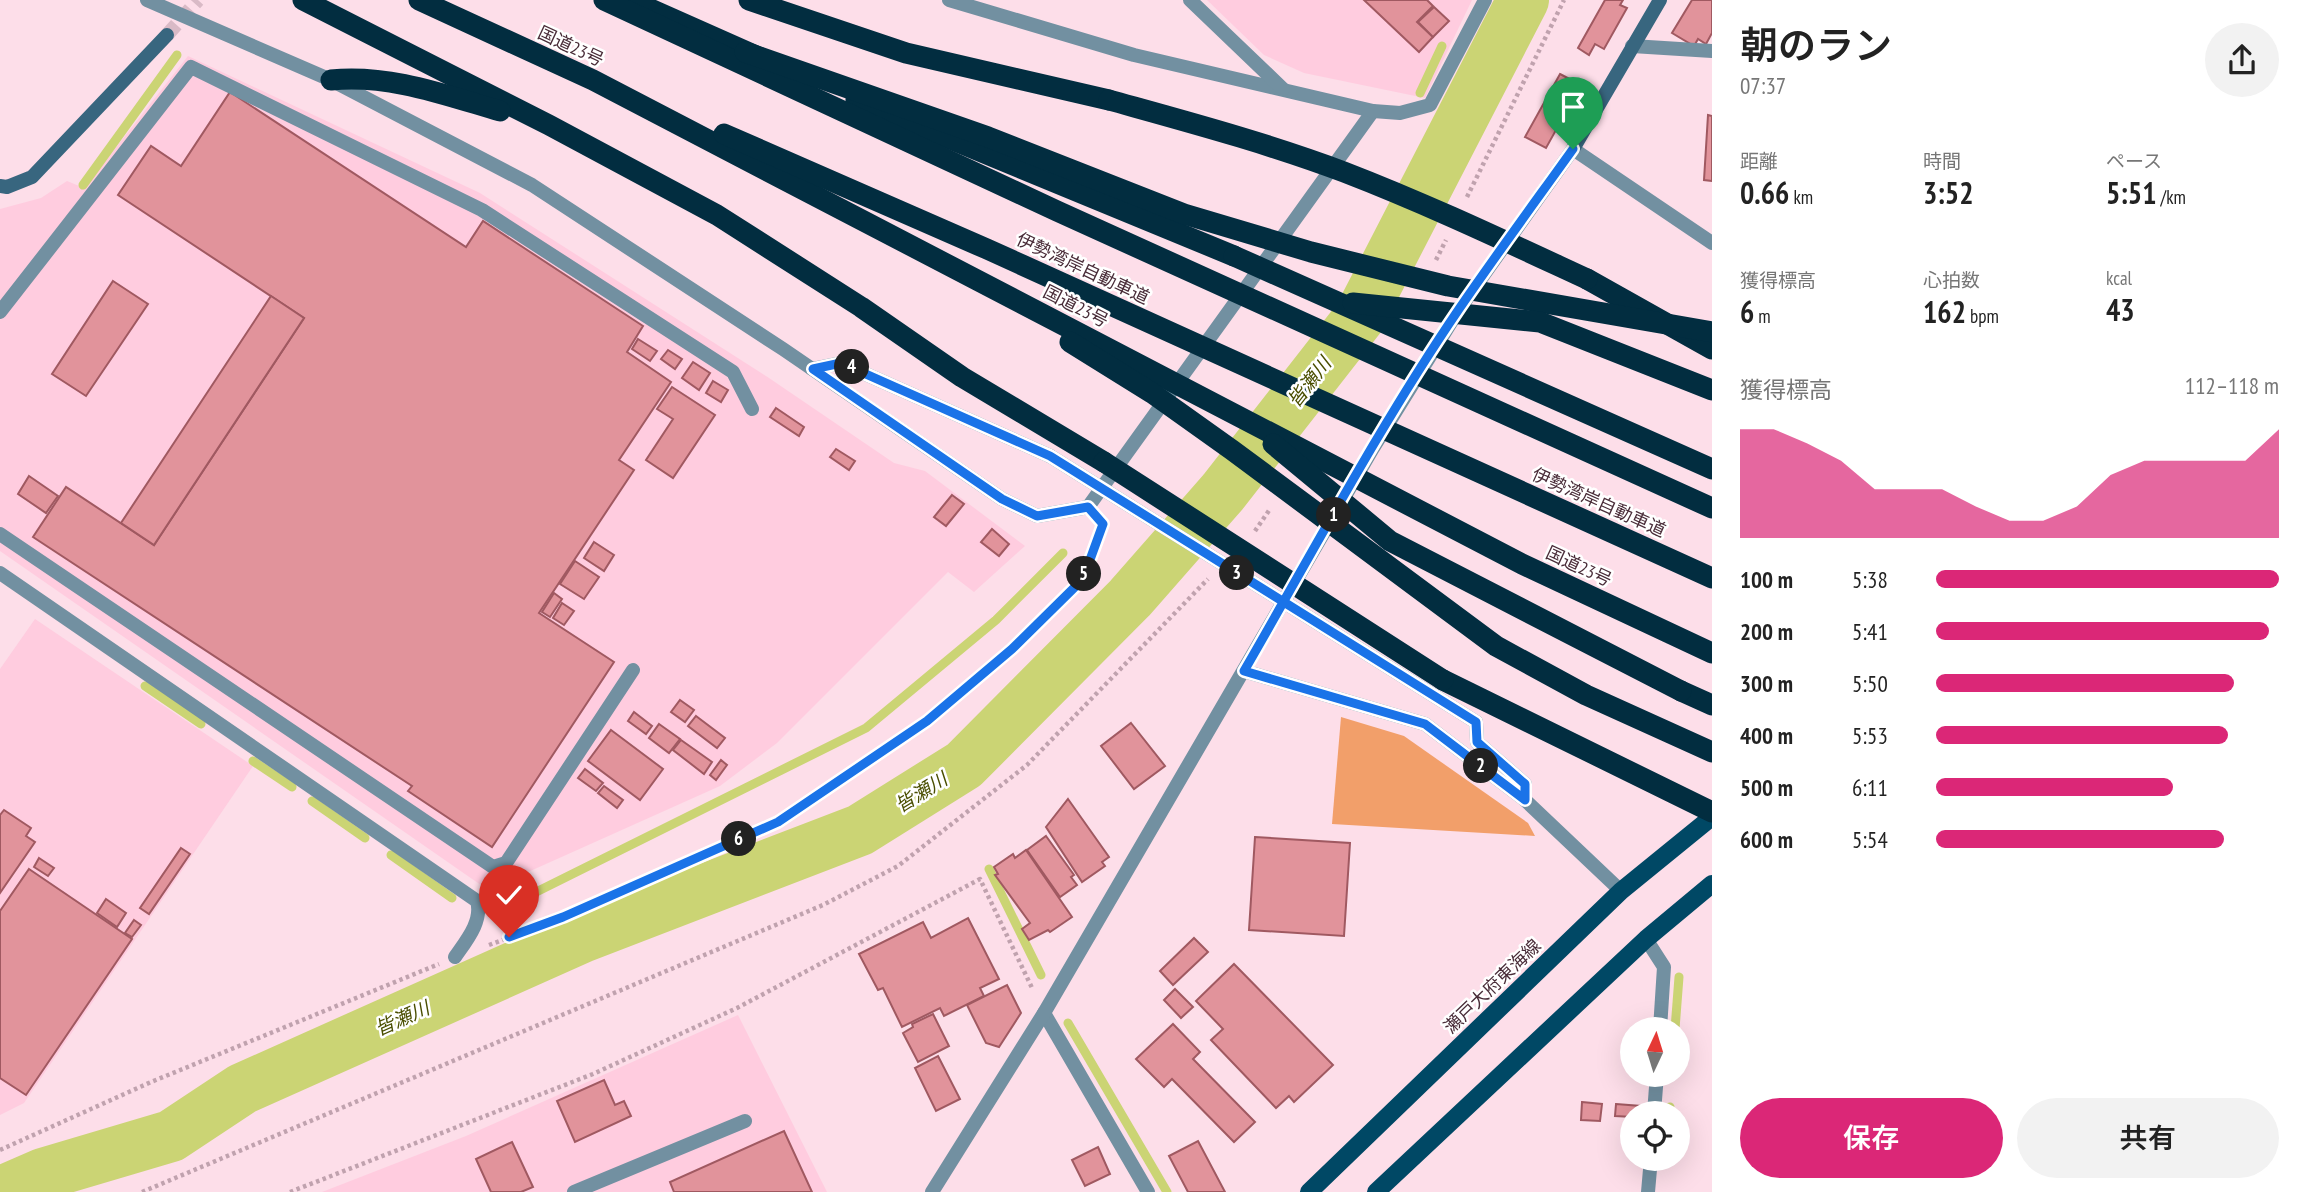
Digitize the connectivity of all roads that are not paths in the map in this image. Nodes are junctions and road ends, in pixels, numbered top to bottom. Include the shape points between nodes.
1 (147, 0) edge
2 (303, 0) edge
3 (419, 0) edge
4 (435, 0) edge
5 (604, 0) edge
6 (749, 0) edge
7 (949, 0) edge
8 (1190, 0) edge
9 (1485, 0) edge
10 (1660, 0) edge
11 (632, 7) edge
12 (167, 35) tunnel mouth
13 (1632, 46) junction
14 (1712, 51) edge
15 (331, 80) junction
16 (1284, 90) junction
17 (1373, 111) junction
18 (550, 125) junction
19 (1573, 149) junction
20 (821, 178) junction
21 (0, 186) edge
22 (1712, 243) edge
23 (1333, 301) junction
24 (0, 312) edge
25 (1712, 332) edge
26 (1712, 349) edge
27 (813, 369) junction
28 (1712, 390) edge
29 (752, 409) dead end
30 (1239, 416) junction
31 (1712, 469) edge
32 (1712, 508) edge
33 (0, 534) edge
34 (0, 572) edge
35 (1712, 578) edge
36 (1712, 653) edge
37 (633, 670) dead end
38 (1244, 671) junction
39 (1712, 705) edge
40 (1712, 752) edge
41 (1525, 800) junction
42 (1712, 815) edge
43 (1712, 884) edge
44 (1620, 891) junction
45 (1646, 939) junction
46 (455, 957) road end
47 (1044, 1013) junction
48 (1661, 1017) edge
49 (746, 1121) dead end
50 (1650, 1171) edge
51 (574, 1192) edge
52 (932, 1192) edge
53 (1148, 1192) edge
54 (1309, 1192) edge
55 (1376, 1192) edge
56 (1648, 1192) edge

1 - 15 street
2 - 18 highway
3 - 30 highway, 国道23号, bridge via 593,80
4 - 20 highway, 伊勢湾岸自動車道, bridge
5 - 11 highway, bridge
6 - 26 highway, bridge via 906,53 1109,100 1341,171 1587,279
7 - 16 street via 1134,55
8 - 16 street
9 - 17 street via 1430,105 1400,113
10 - 13 street
11 - 23 highway, bridge
11 - 25 highway, bridge via 1184,214 1448,286
11 - 32 highway, bridge via 1057,211
12 - 21 street via 32,177
13 - 14 street
13 - 19 street
15 - 18 highway via 358,77 414,86
15 - 27 street via 532,185
16 - 17 street
17 - 27 street via 1088,507 1037,516 1002,499
18 - 42 highway, bridge via 717,215 962,377 1104,461 1443,680
19 - 22 street
19 - 38 street via 1458,311
20 - 35 highway, 伊勢湾岸自動車道, bridge
20 - 40 highway, bridge via 906,257 1057,334 1152,393 1496,646 1586,695
23 - 28 highway, bridge via 1540,323
23 - 31 highway, bridge
24 - 29 street via 191,67 482,211 733,372
27 - 41 street, bridge via 841,363 1050,456 1476,722 1477,742 1525,784
30 - 36 highway, 国道23号, bridge via 1522,564
30 - 39 highway, bridge via 1390,541
33 - 37 street via 493,867 506,863
34 - 46 street via 477,901 474,928
38 - 41 street via 1425,724
38 - 47 street
41 - 44 street
42 - 44 main road, 瀬戸大府東海線
43 - 45 main road
44 - 54 main road, 瀬戸大府東海線
45 - 48 street via 1664,967
45 - 55 main road
47 - 52 street
47 - 53 street
49 - 51 street
50 - 56 street

